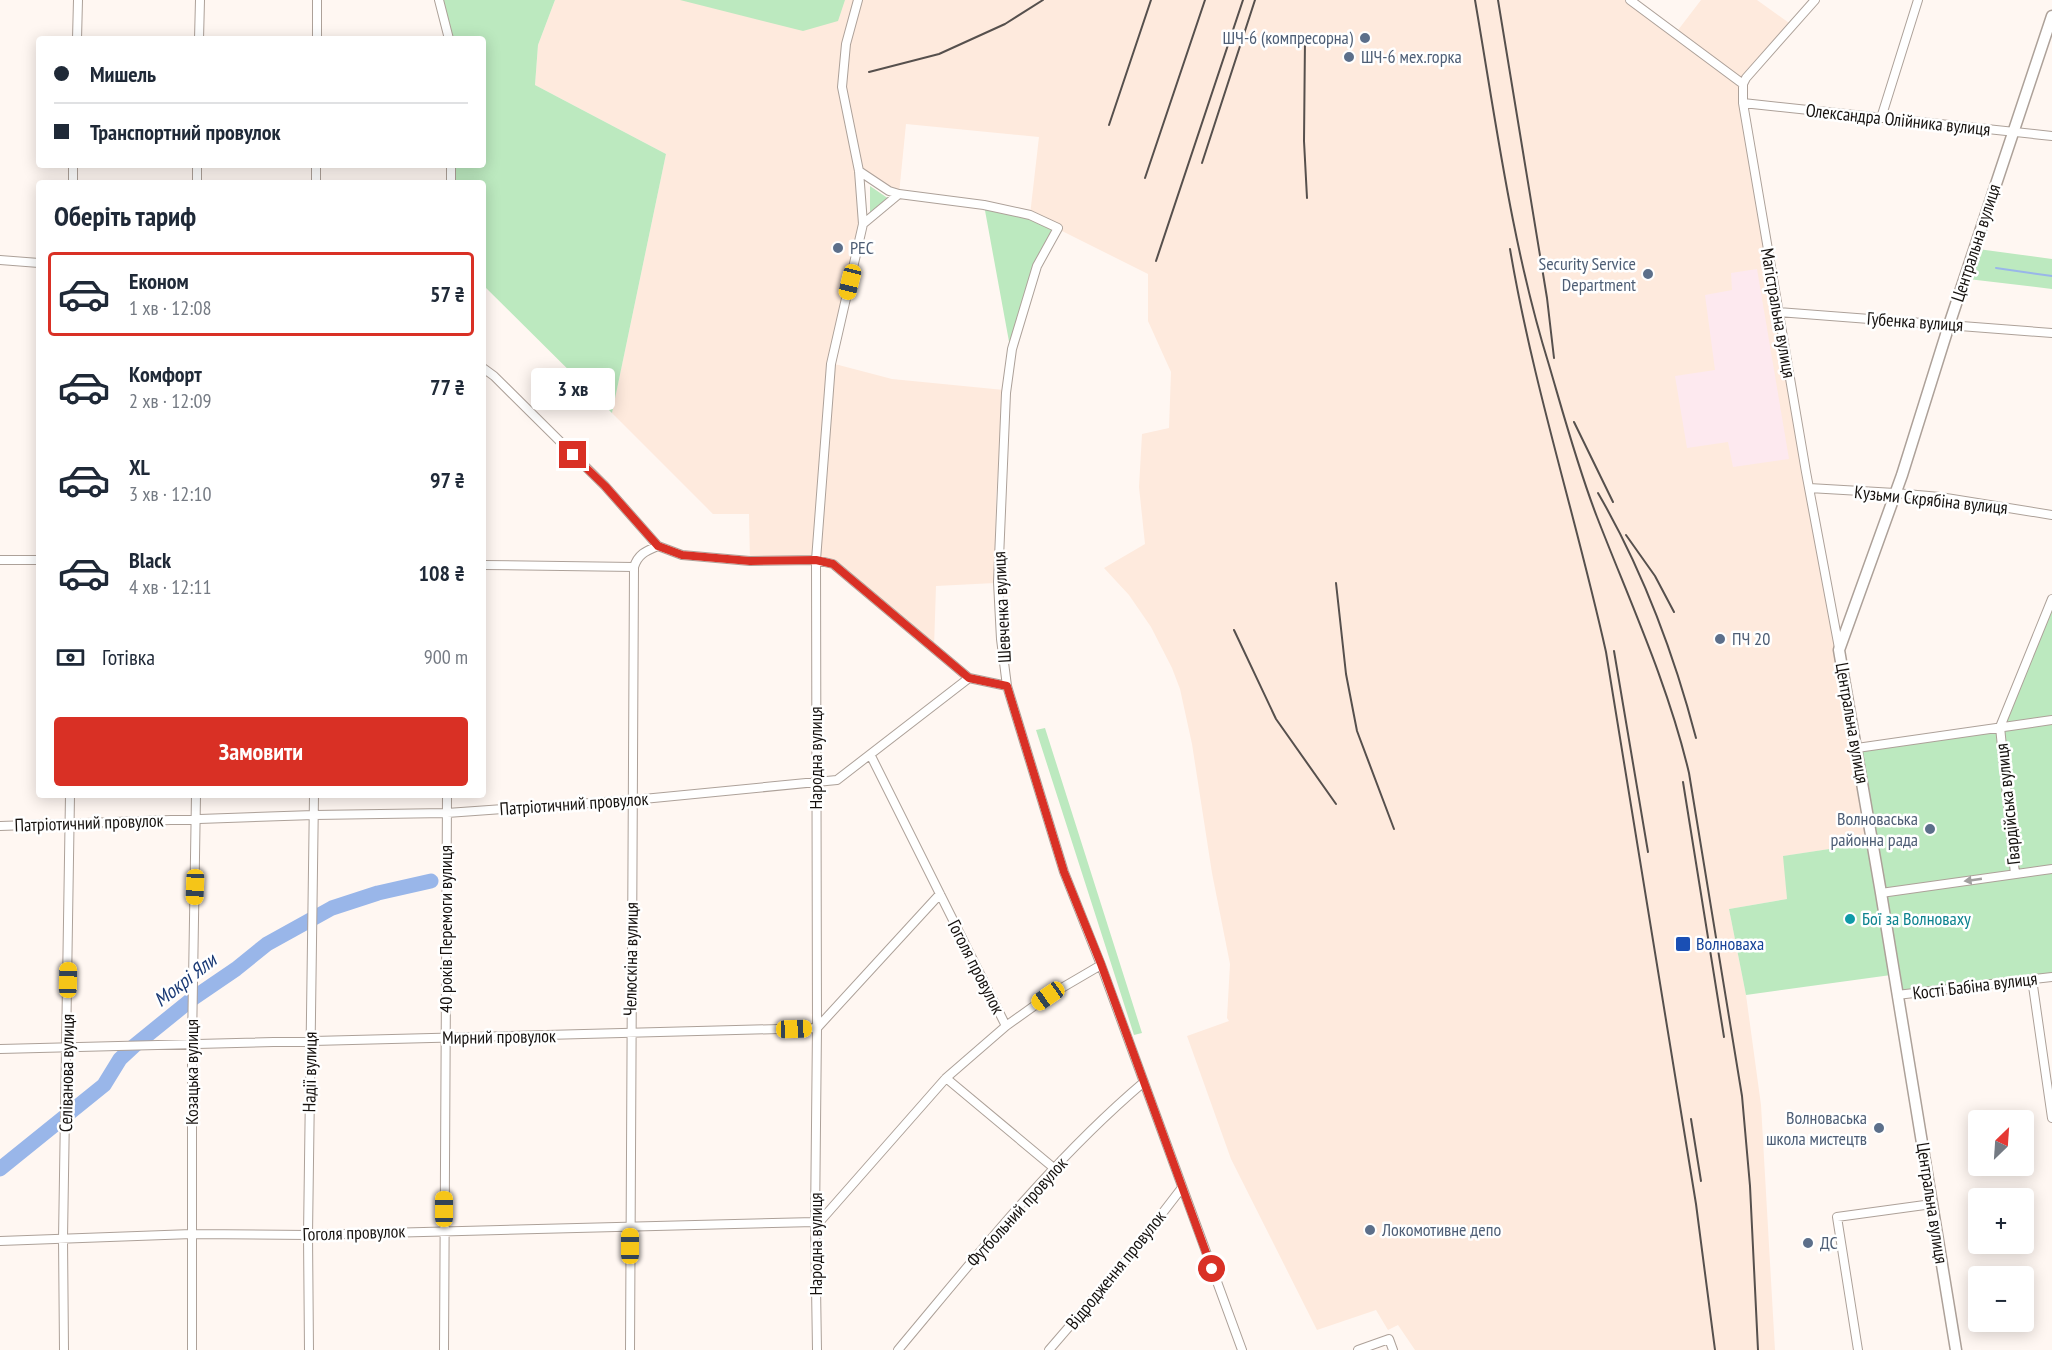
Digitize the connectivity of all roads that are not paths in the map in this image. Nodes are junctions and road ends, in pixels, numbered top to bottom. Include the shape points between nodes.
1 (78, 0) edge
2 (200, 0) edge
3 (317, 0) edge
4 (439, 0) edge
5 (858, 0) edge
6 (1630, 0) edge
7 (1815, 0) edge
8 (1918, 0) edge
9 (2052, 16) edge
10 (77, 36) edge
11 (199, 36) edge
12 (317, 36) edge
13 (448, 36) edge
14 (1743, 84) junction
15 (1743, 103) junction
16 (1881, 118) junction
17 (2013, 132) junction
18 (2052, 136) edge
19 (859, 171) junction
20 (899, 194) junction
21 (863, 224) junction
22 (0, 260) edge
23 (36, 263) edge
24 (1778, 312) junction
25 (1949, 325) junction
26 (2052, 333) edge
27 (486, 370) edge
28 (1809, 488) junction
29 (1895, 492) junction
30 (2052, 515) edge
31 (658, 546) junction
32 (0, 560) edge
33 (36, 560) edge
34 (816, 560) junction
35 (486, 565) edge
36 (634, 567) junction
37 (2052, 599) edge
38 (1839, 650) junction
39 (969, 678) junction
40 (1007, 686) junction
41 (2052, 720) edge
42 (2000, 727) junction
43 (1857, 748) junction
44 (871, 756) junction
45 (816, 782) junction
46 (70, 798) edge
47 (196, 798) edge
48 (314, 798) edge
49 (447, 798) edge
50 (633, 800) junction
51 (447, 813) junction
52 (314, 815) junction
53 (197, 820) junction
54 (70, 824) junction
55 (0, 826) edge
56 (2052, 869) edge
57 (2015, 874) junction
58 (1881, 893) junction
59 (940, 894) junction
60 (1101, 964) junction
61 (2052, 977) edge
62 (2032, 979) junction
63 (1897, 995) junction
64 (1006, 1026) junction
65 (817, 1028) junction
66 (630, 1034) junction
67 (445, 1037) junction
68 (311, 1042) junction
69 (192, 1044) junction
70 (68, 1047) junction
71 (0, 1049) edge
72 (2048, 1054) edge
73 (946, 1078) junction
74 (1144, 1082) junction
75 (2052, 1118) edge
76 (1055, 1169) junction
77 (1182, 1189) junction
78 (1932, 1204) junction
79 (815, 1224) junction
80 (630, 1226) junction
81 (444, 1230) junction
82 (192, 1234) junction
83 (308, 1235) junction
84 (63, 1239) junction
85 (0, 1241) edge
86 (64, 1350) edge
87 (192, 1350) edge
88 (309, 1350) edge
89 (444, 1350) edge
90 (630, 1350) edge
91 (817, 1350) edge
92 (898, 1350) edge
93 (1049, 1350) edge
94 (1242, 1350) edge
95 (1358, 1350) edge
96 (1393, 1350) edge
97 (1858, 1350) edge
98 (1956, 1350) edge

1 - 10 street
2 - 11 street
3 - 12 street
4 - 13 street
5 - 19 street, Народна вулиця via 846,44 842,87
6 - 14 street
7 - 14 street
8 - 16 street
9 - 17 main road, Центральна вулиця
14 - 15 street, Магістральна вулиця
15 - 16 street, Олександра Олійника вулиця
15 - 24 street, Магістральна вулиця
16 - 17 street, Олександра Олійника вулиця
17 - 18 street, Олександра Олійника вулиця
17 - 25 main road, Центральна вулиця
19 - 20 street
19 - 21 street, Народна вулиця
20 - 21 street
20 - 40 street, Шевченка вулиця via 984,205 1030,215 1058,228 1037,266 1012,350 1006,393 998,582
21 - 34 street, Народна вулиця via 831,363
22 - 23 street
24 - 25 street, Губенка вулиця
24 - 28 street, Магістральна вулиця
25 - 26 street, Губенка вулиця
25 - 29 main road, Центральна вулиця
27 - 31 street via 605,486
28 - 29 street, Кузьми Скрябіна вулиця
28 - 38 street, Магістральна вулиця
29 - 30 street, Кузьми Скрябіна вулиця
29 - 38 main road, Центральна вулиця
31 - 34 street via 682,555 750,561
31 - 36 street via 641,554
32 - 33 street
34 - 39 street via 833,564
34 - 45 street, Народна вулиця
35 - 36 street
36 - 50 street, Челюскіна вулиця
37 - 42 street, Гвардійська вулиця
38 - 43 main road, Центральна вулиця
39 - 40 street
39 - 44 street, Патріотичний провулок
40 - 60 street, Шевченка вулиця via 1064,872
41 - 42 street
42 - 43 street
42 - 57 street, Гвардійська вулиця
43 - 58 main road, Центральна вулиця
44 - 45 street, Патріотичний провулок via 837,780
44 - 59 street, Гоголя провулок
45 - 50 street, Патріотичний провулок
45 - 65 street, Народна вулиця
46 - 54 street, Селіванова вулиця
47 - 53 street, Козацька вулиця
48 - 52 street, Надії вулиця
49 - 51 street, 40 років Перемоги вулиця
50 - 51 street, Патріотичний провулок
50 - 66 street, Челюскіна вулиця
51 - 52 street, Патріотичний провулок
51 - 67 street, 40 років Перемоги вулиця
52 - 53 street, Патріотичний провулок
52 - 68 street, Надії вулиця
53 - 54 street, Патріотичний провулок
53 - 69 street, Козацька вулиця
54 - 55 street, Патріотичний провулок
54 - 70 street, Селіванова вулиця
56 - 57 street
57 -> 58 street
58 - 63 main road, Центральна вулиця
59 - 64 street, Гоголя провулок
59 - 65 street
60 - 64 street
60 - 74 street, Шевченка вулиця
61 - 62 street, Кості Бабіна вулиця
62 - 63 street, Кості Бабіна вулиця
62 - 72 street
63 - 78 main road, Центральна вулиця
64 - 73 street, Гоголя провулок
65 - 66 street, Мирний провулок
65 - 79 street, Народна вулиця
66 - 67 street, Мирний провулок
66 - 80 street, Челюскіна вулиця
67 - 68 street, Мирний провулок
67 - 81 street, 40 років Перемоги вулиця
68 - 69 street, Мирний провулок
68 - 83 street, Надії вулиця
69 - 70 street, Мирний провулок
69 - 82 street, Козацька вулиця
70 - 71 street, Мирний провулок
70 - 84 street, Селіванова вулиця
72 - 75 street
73 - 76 street
73 - 79 street, Гоголя провулок
74 - 76 street, Футбольний провулок via 1089,1131
74 - 77 street, Шевченка вулиця
76 - 92 street, Футбольний провулок
77 - 93 street, Відродження провулок
77 - 94 street, Шевченка вулиця
78 - 97 street via 1838,1217
78 - 98 main road, Центральна вулиця
79 - 80 street, Гоголя провулок
79 - 91 street, Народна вулиця
80 - 81 street, Гоголя провулок
80 - 90 street, Челюскіна вулиця
81 - 83 street, Гоголя провулок
81 - 89 street, 40 років Перемоги вулиця
82 - 83 street, Гоголя провулок
82 - 84 street, Гоголя провулок
82 - 87 street, Козацька вулиця
83 - 88 street, Надії вулиця
84 - 85 street, Гоголя провулок
84 - 86 street, Селіванова вулиця
95 - 96 street via 1389,1339

